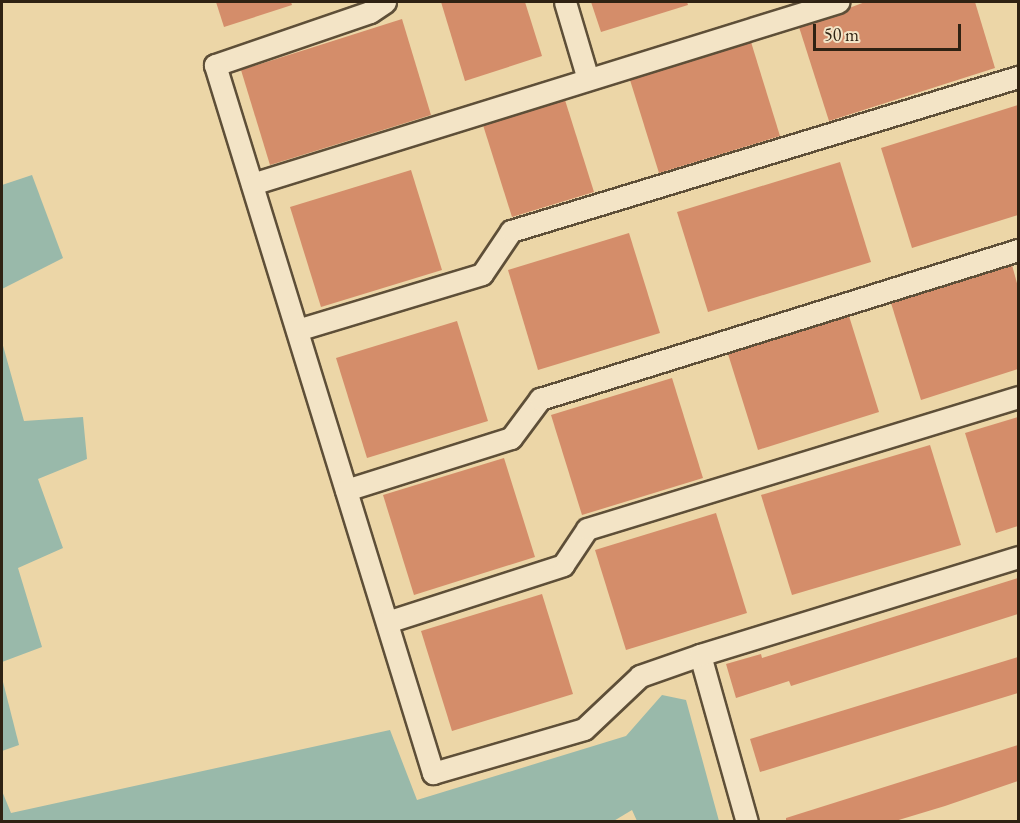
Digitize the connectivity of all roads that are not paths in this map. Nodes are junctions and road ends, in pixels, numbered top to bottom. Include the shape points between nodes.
1 (385, 2) edge
2 (565, 2) edge
3 (838, 2) edge
4 (1018, 77) edge
5 (588, 79) junction
6 (252, 184) junction
7 (1018, 250) edge
8 (297, 330) junction
9 (1018, 398) edge
10 (346, 490) junction
11 (1018, 557) edge
12 (387, 622) junction
13 (700, 655) junction
14 (747, 822) edge

1 - 6 street via 369,12 215,65
2 - 5 street
3 - 5 street
4 - 8 street via 511,231 482,274
5 - 6 street
6 - 8 street
7 - 10 street via 540,399 511,438
8 - 10 street
9 - 12 street via 587,529 563,565
10 - 12 street
11 - 13 street
12 - 13 street via 433,773 584,729 640,676
13 - 14 street

